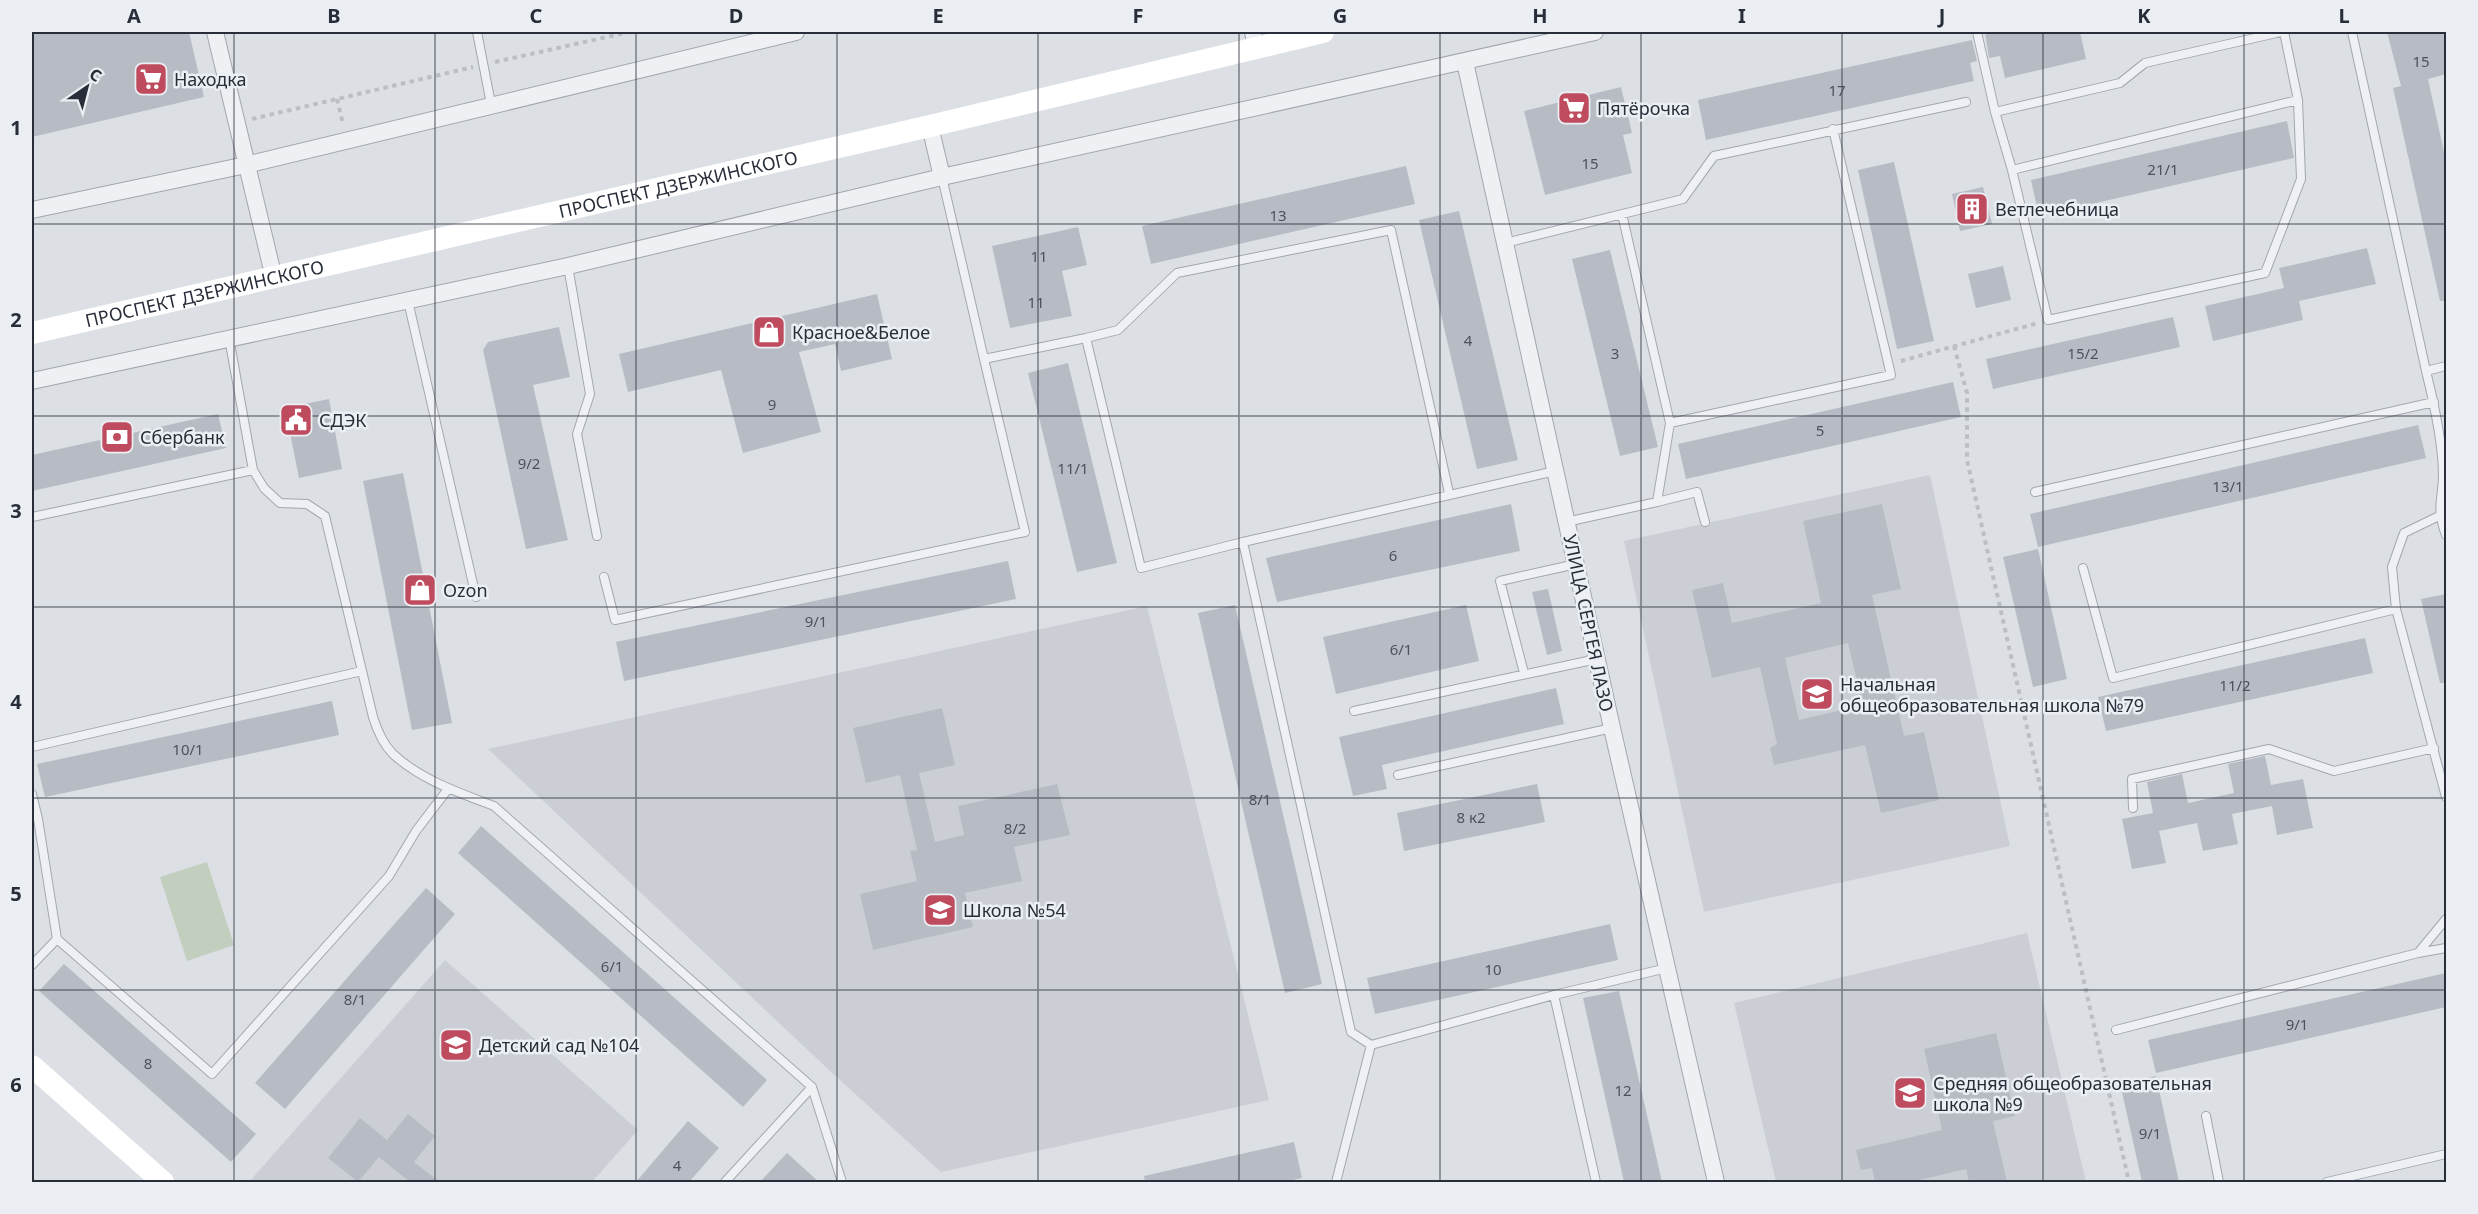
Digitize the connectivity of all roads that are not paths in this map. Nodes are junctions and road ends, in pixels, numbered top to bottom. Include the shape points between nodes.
1 (214, 32) edge
2 (477, 32) edge
3 (796, 32) edge
4 (1323, 32) edge
5 (1595, 32) edge
6 (1977, 32) edge
7 (2283, 32) edge
8 (2352, 32) edge
9 (1255, 39) edge
10 (1465, 62) junction
11 (2298, 99) junction
12 (1966, 102) dead end
13 (491, 104) junction
14 (1995, 112) junction
15 (930, 126) junction
16 (1833, 129) junction
17 (246, 165) junction
18 (2012, 170) junction
19 (942, 177) junction
20 (32, 210) edge
21 (1622, 214) junction
22 (1505, 243) junction
23 (568, 266) junction
24 (274, 278) junction
25 (408, 301) junction
26 (32, 333) edge
27 (229, 338) junction
28 (1086, 338) junction
29 (984, 359) junction
30 (2446, 366) edge
31 (2426, 371) junction
32 (32, 381) edge
33 (2434, 402) junction
34 (1670, 423) junction
35 (253, 470) junction
36 (1555, 471) junction
37 (2035, 492) dead end
38 (1449, 493) junction
39 (1657, 501) junction
40 (2439, 516) junction
41 (32, 517) edge
42 (1566, 522) junction
43 (1705, 522) dead end
44 (2446, 535) edge
45 (597, 536) dead end
46 (1243, 542) junction
47 (1576, 564) junction
48 (2083, 568) dead end
49 (604, 577) dead end
50 (476, 597) dead end
51 (2396, 609) junction
52 (1597, 659) junction
53 (362, 670) junction
54 (1524, 673) junction
55 (1354, 711) dead end
56 (1612, 728) junction
57 (32, 747) edge
58 (2434, 748) junction
59 (1398, 775) dead end
60 (448, 789) junction
61 (32, 794) edge
62 (2446, 797) edge
63 (2133, 808) dead end
64 (2446, 919) edge
65 (57, 939) junction
66 (2446, 948) edge
67 (2418, 953) junction
68 (32, 965) edge
69 (1667, 968) junction
70 (1554, 995) junction
71 (2116, 1030) dead end
72 (1371, 1045) junction
73 (32, 1066) edge
74 (812, 1087) junction
75 (2206, 1116) dead end
76 (2446, 1154) edge
77 (163, 1182) edge
78 (725, 1182) edge
79 (842, 1182) edge
80 (1336, 1182) edge
81 (1596, 1182) edge
82 (1716, 1182) edge
83 (2219, 1182) edge
84 (2327, 1182) edge

1 - 17 street
2 - 13 lane
3 - 13 street
4 - 9 main road, ПРОСПЕКТ ДЗЕРЖИНСКОГО
5 - 10 street
6 - 14 lane
7 - 11 lane
7 - 14 lane via 2145,63 2120,83
8 - 31 lane
9 - 15 main road, ПРОСПЕКТ ДЗЕРЖИНСКОГО
10 - 19 street
10 - 22 street, УЛИЦА СЕРГЕЯ ЛАЗО
11 - 18 lane
11 - 18 lane via 2301,179 2265,273 2048,320
12 - 16 lane
13 - 17 street
14 - 18 lane
15 - 19 street
15 - 24 main road, ПРОСПЕКТ ДЗЕРЖИНСКОГО
16 - 21 lane via 1714,156 1683,199
16 - 34 lane via 1891,375
17 - 20 street
17 - 24 street
19 - 23 street
19 - 29 lane
21 - 22 lane
21 - 34 lane
22 - 36 street, УЛИЦА СЕРГЕЯ ЛАЗО
23 - 25 street
23 - 45 lane via 590,394 577,434
24 - 26 main road, ПРОСПЕКТ ДЗЕРЖИНСКОГО
25 - 27 street
25 - 50 lane
27 - 32 street
27 - 35 lane
28 - 29 lane
28 - 38 lane via 1118,330 1177,273 1391,230
28 - 46 lane via 1141,568
29 - 49 lane via 1025,532 615,620
30 - 31 lane
31 - 33 lane
33 - 37 lane
33 - 40 lane via 2443,475
34 - 39 lane
35 - 41 lane
35 - 53 lane via 280,503 307,504 325,516
36 - 38 lane
36 - 42 street, УЛИЦА СЕРГЕЯ ЛАЗО
38 - 46 lane
39 - 42 lane
39 - 43 lane via 1697,492
40 - 44 lane
40 - 51 lane via 2404,533 2392,567
42 - 47 street, УЛИЦА СЕРГЕЯ ЛАЗО
46 - 72 lane via 1352,1032
47 - 52 street, УЛИЦА СЕРГЕЯ ЛАЗО
47 - 54 lane via 1500,581
48 - 51 lane via 2113,678
51 - 58 lane
52 - 54 lane
52 - 56 street, УЛИЦА СЕРГЕЯ ЛАЗО
53 - 57 lane
53 - 60 lane via 379,736 393,754
54 - 55 lane
56 - 59 lane
56 - 69 street, УЛИЦА СЕРГЕЯ ЛАЗО
58 - 62 lane
58 - 63 lane via 2334,771 2269,749 2132,779
60 - 65 lane via 389,876 212,1074
60 - 74 lane via 494,806
61 - 65 lane
64 - 67 lane
65 - 68 lane
66 - 67 lane
67 - 71 lane
69 - 70 lane
69 - 82 street, УЛИЦА СЕРГЕЯ ЛАЗО
70 - 72 lane
70 - 81 lane
72 - 80 lane
73 - 77 main road
74 - 78 lane
74 - 79 lane
75 - 83 lane
76 - 84 lane

